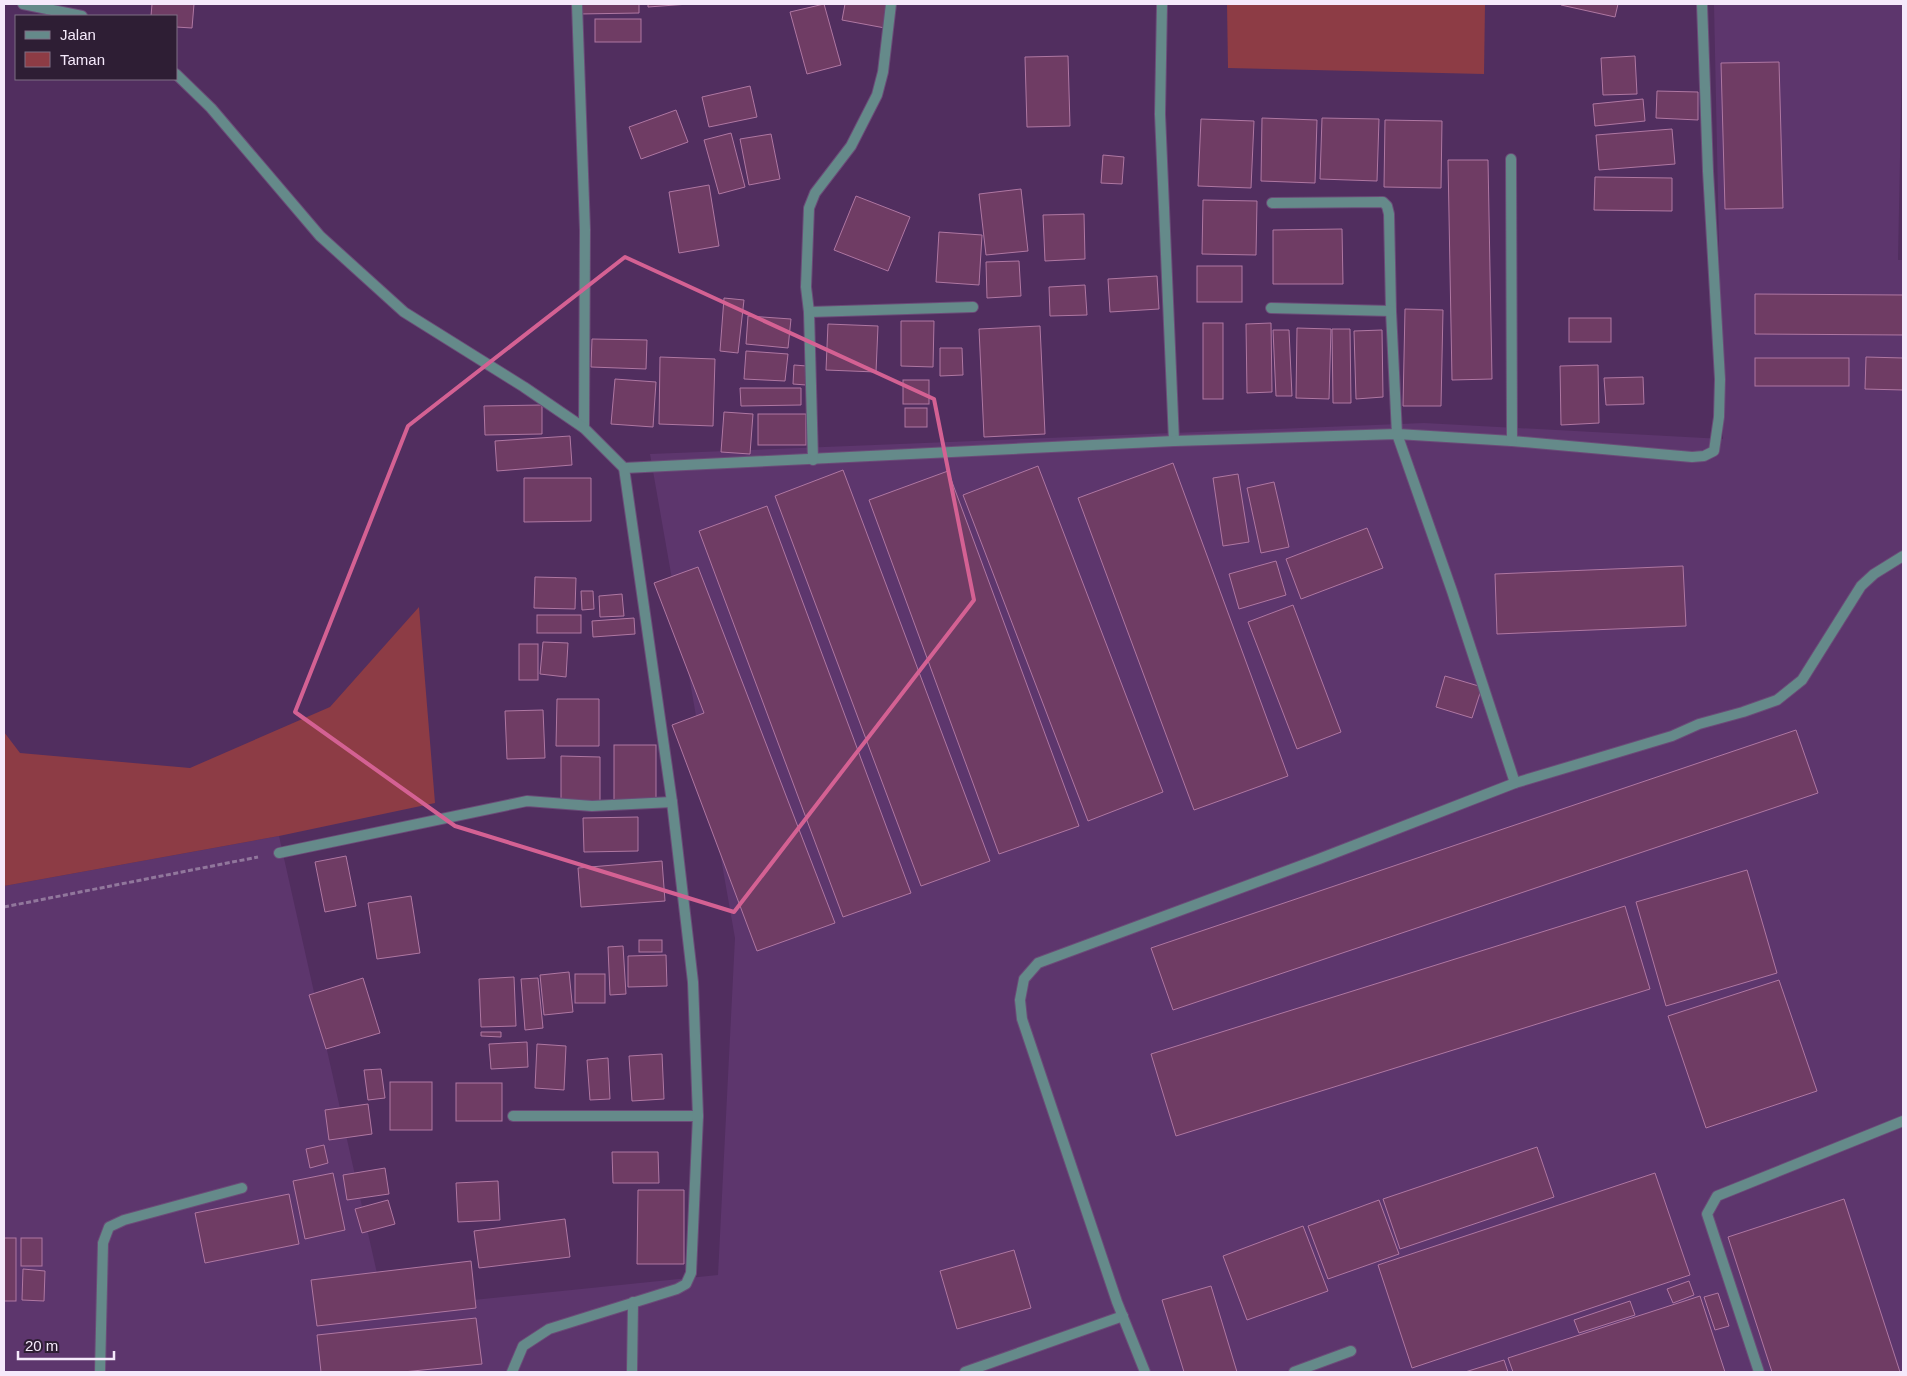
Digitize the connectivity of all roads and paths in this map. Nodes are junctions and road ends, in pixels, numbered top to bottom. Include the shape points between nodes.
1 (23, 4) edge
2 (577, 4) edge
3 (891, 4) edge
4 (1162, 4) edge
5 (1702, 4) edge
6 (77, 15) edge
7 (178, 76) edge
8 (1511, 159) dead end
9 (1272, 203) dead end
10 (973, 307) dead end
11 (1271, 308) dead end
12 (1391, 311) junction
13 (809, 312) junction
14 (584, 428) junction
15 (1397, 434) junction
16 (1174, 441) junction
17 (1512, 441) junction
18 (812, 460) junction
19 (624, 468) junction
20 (1903, 556) edge
21 (1515, 783) junction
22 (672, 802) junction
23 (280, 853) joint
24 (4, 907) edge
25 (513, 1116) dead end
26 (698, 1116) junction
27 (1903, 1121) edge
28 (242, 1188) dead end
29 (632, 1302) junction
30 (1123, 1316) junction
31 (1351, 1351) dead end
32 (100, 1372) edge
33 (512, 1372) edge
34 (632, 1372) edge
35 (965, 1372) edge
36 (1145, 1372) edge
37 (1294, 1372) edge
38 (1759, 1372) edge

1 - 6 street
2 - 14 street via 585,230
3 - 13 street via 877,96 851,146 815,193 809,208 806,286
4 - 16 street via 1160,114
5 - 17 street via 1720,379 1714,450 1704,456 1692,457
7 - 14 street via 211,108 320,236 404,312
8 - 17 street
9 - 12 street via 1383,202 1389,214
10 - 13 street
11 - 12 street
12 - 15 street
13 - 18 street
14 - 19 street
15 - 16 street
15 - 17 street
15 - 21 street
16 - 18 street
18 - 19 street
19 - 22 street
20 - 21 street via 1861,586 1802,680 1777,700 1699,724 1672,736
21 - 30 street via 1038,963 1024,979 1020,1000 1022,1020
22 - 23 street via 592,806 527,801
22 - 26 street via 693,982
23 - 24 path
25 - 26 street
26 - 29 street via 692,1273 686,1284 677,1289
27 - 38 street via 1717,1196 1707,1214
28 - 32 street via 108,1227 103,1243
29 - 33 street via 549,1329 523,1346
29 - 34 street
30 - 35 street
30 - 36 street
31 - 37 street

